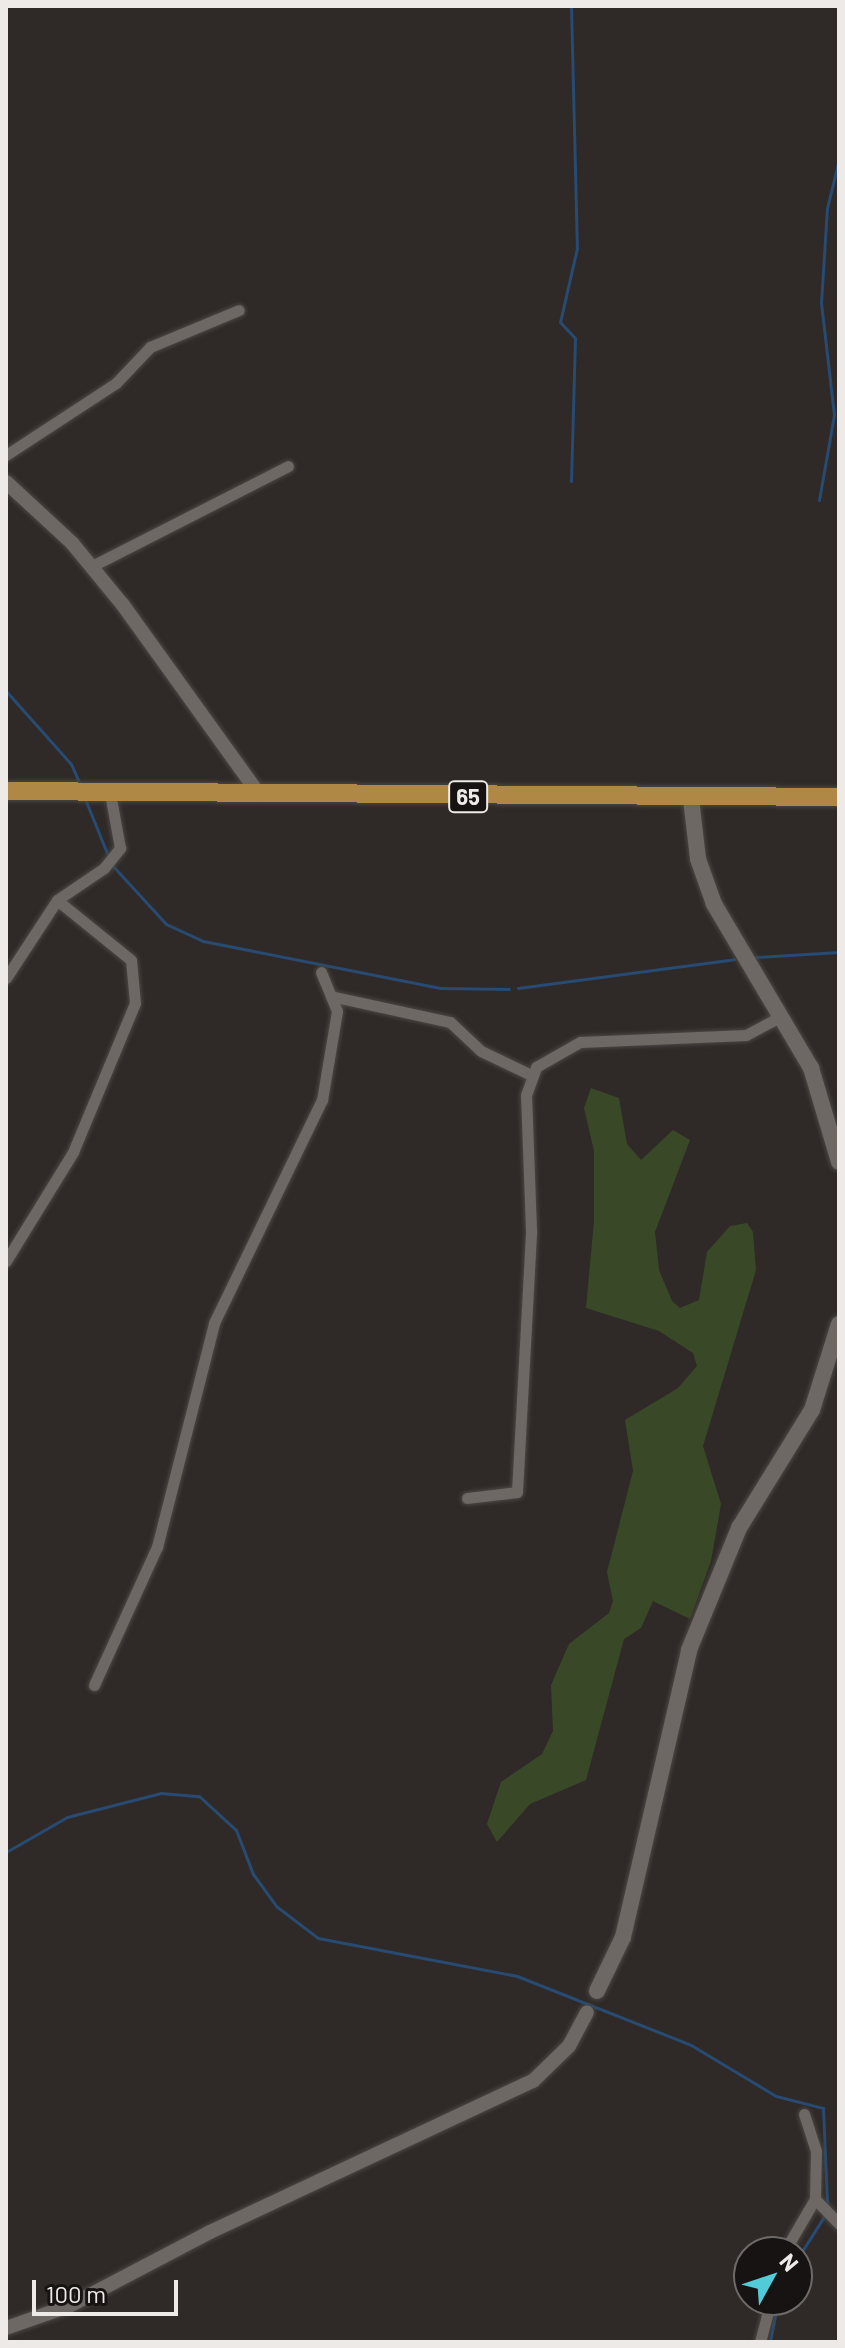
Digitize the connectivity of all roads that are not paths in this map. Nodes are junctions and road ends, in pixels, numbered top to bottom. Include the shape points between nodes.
1 (239, 310) dead end
2 (6, 455) edge
3 (288, 466) dead end
4 (6, 482) edge
5 (92, 566) junction
6 (6, 791) edge
7 (104, 792) junction
8 (259, 794) junction
9 (839, 797) edge
10 (691, 799) junction
11 (57, 900) junction
12 (321, 972) dead end
13 (6, 978) edge
14 (335, 997) junction
15 (781, 1016) junction
16 (531, 1075) junction
17 (839, 1162) edge
18 (6, 1261) edge
19 (839, 1324) edge
20 (467, 1498) dead end
21 (94, 1685) dead end
22 (597, 1991) dead end
23 (587, 2012) dead end
24 (804, 2114) dead end
25 (815, 2199) junction
26 (839, 2224) edge
27 (793, 2236) edge
28 (767, 2316) edge
29 (6, 2328) edge
30 (760, 2342) edge

1 - 2 street via 150,347 116,383
3 - 5 street
4 - 5 street
5 - 8 street
6 - 7 main road, 65
7 - 8 main road, 65
7 - 11 street via 121,842 104,868
8 - 10 main road, 65
9 - 10 main road, 65
10 - 15 main road via 698,859 714,904
11 - 13 street
11 - 18 street via 131,960 135,1003 73,1152
12 - 14 street
14 - 16 street via 450,1022 481,1051
14 - 21 street via 331,1064 315,1120 214,1323 157,1547
15 - 16 street via 746,1035 580,1042 549,1055
15 - 17 main road via 811,1068
16 - 20 street via 526,1095 531,1230 517,1492
19 - 22 main road via 812,1410 739,1528 689,1650 623,1937
23 - 29 street via 569,2046 533,2081 210,2232 69,2306
24 - 25 street via 816,2151
25 - 26 street
25 - 27 street
28 - 30 street

